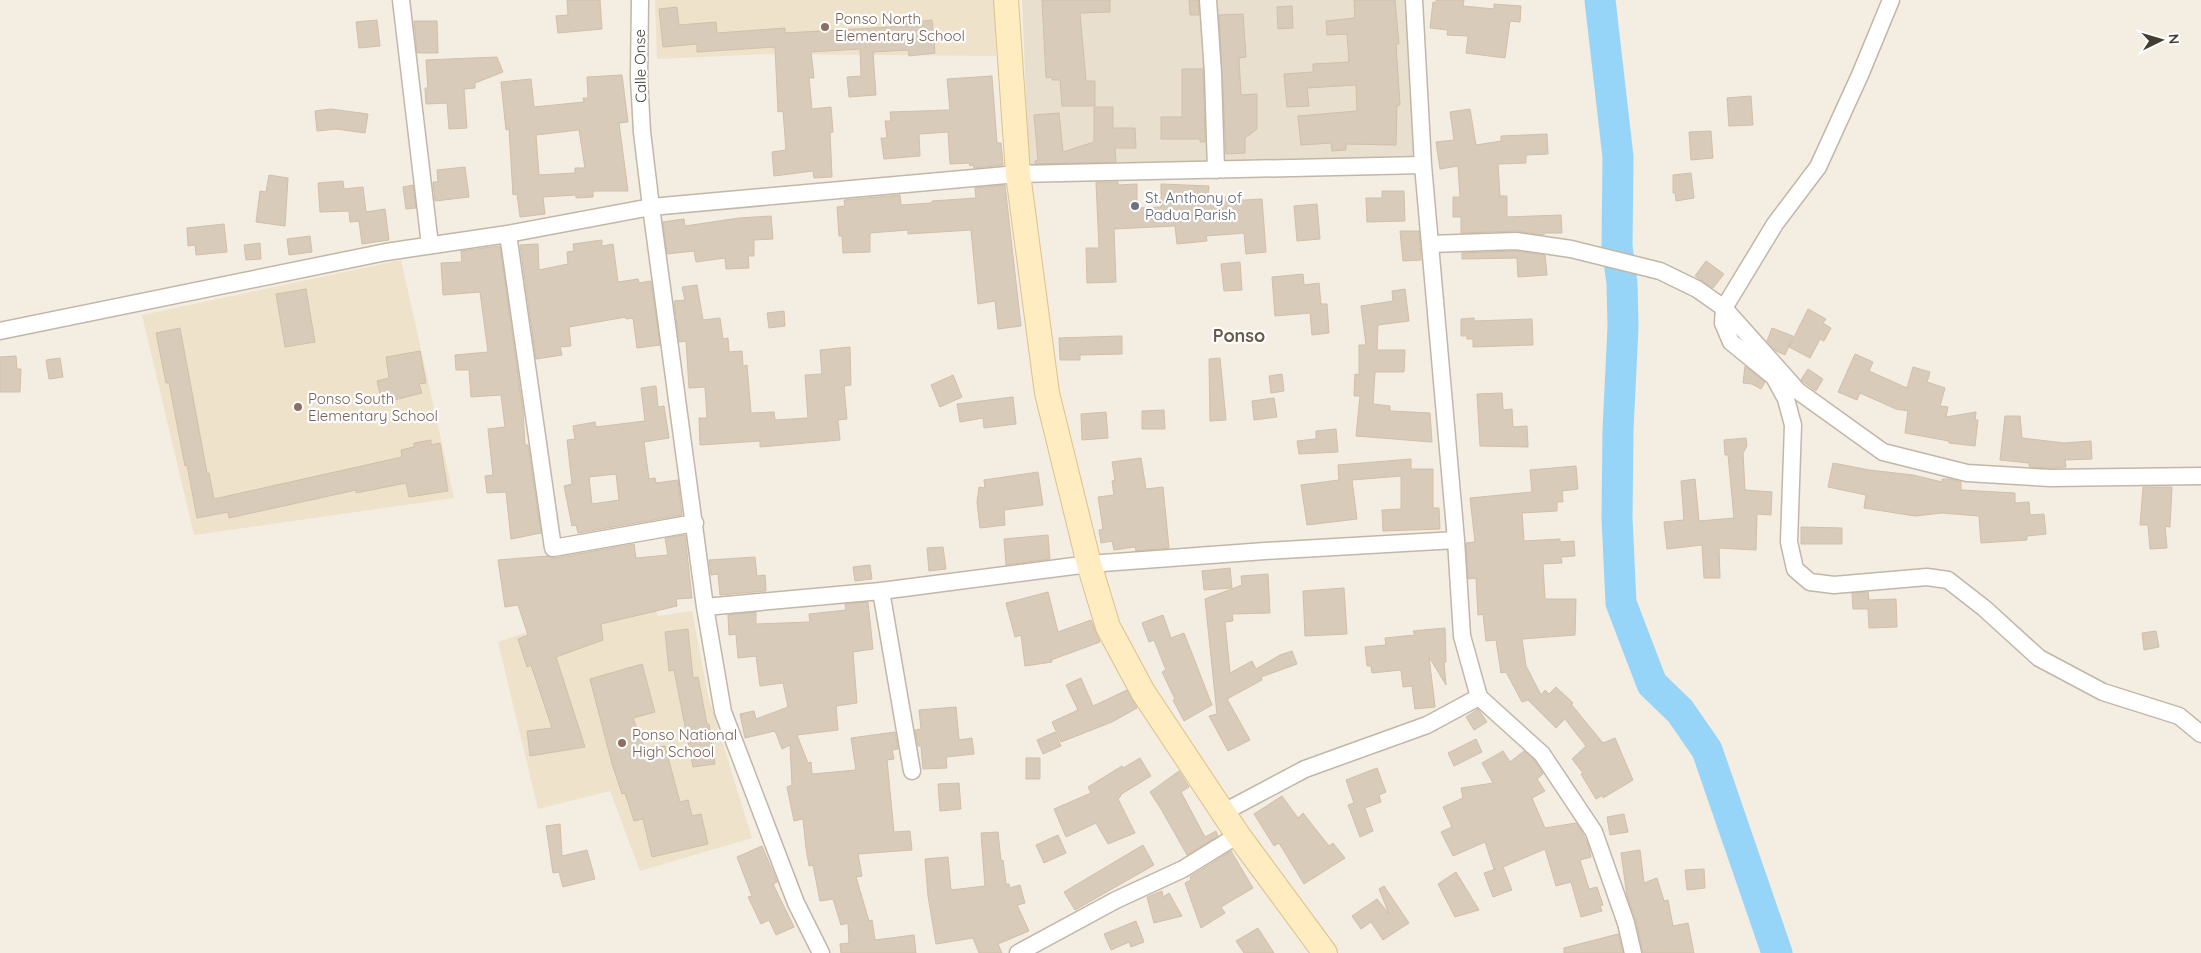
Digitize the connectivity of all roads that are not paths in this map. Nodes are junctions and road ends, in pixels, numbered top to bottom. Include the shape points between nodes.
1 (401, 0) edge
2 (640, 0) edge
3 (1006, 0) edge
4 (1208, 0) edge
5 (1414, 0) edge
6 (1891, 0) edge
7 (1423, 165) junction
8 (1216, 170) junction
9 (1018, 174) junction
10 (651, 207) junction
11 (508, 234) junction
12 (1430, 244) junction
13 (430, 246) junction
14 (1724, 308) junction
15 (0, 331) edge
16 (2201, 476) edge
17 (694, 522) junction
18 (1456, 540) junction
19 (1089, 564) junction
20 (881, 591) junction
21 (705, 608) junction
22 (1479, 697) junction
23 (2201, 734) edge
24 (912, 771) dead end
25 (1224, 812) junction
26 (1238, 835) junction
27 (820, 953) edge
28 (1018, 953) edge
29 (1325, 953) edge
30 (1633, 953) edge

1 - 13 street
2 - 10 street, Calle Onse via 642,132
3 - 9 main road
4 - 8 street
5 - 7 street
6 - 14 street via 1818,167 1776,224
7 - 8 street
7 - 12 street
8 - 9 street
9 - 10 street
9 - 19 main road via 1047,393
10 - 11 street
10 - 17 street, Calle Onse
11 - 13 street
11 - 17 street via 553,548
12 - 14 street via 1516,242 1571,249 1660,271 1697,289
12 - 18 street
13 - 15 street via 386,252
14 - 16 street via 1798,391 1883,452 1967,473 2050,478
14 - 23 street via 1722,323 1731,342 1774,377 1786,399 1793,425 1790,542 1795,569 1810,582 1834,585 1926,577 1948,580 2039,658 2103,692 2179,716
17 - 21 street, Calle Onse
18 - 19 street
18 - 22 street via 1462,636
19 - 20 street
19 - 25 main road via 1108,627 1143,692
20 - 21 street
20 - 24 street
21 - 27 street, Calle Onse via 723,712 796,903
22 - 25 street via 1426,725 1305,769
22 - 30 street via 1542,754 1594,832 1626,923
25 - 26 main road
26 - 28 street via 1183,869 1116,900
26 - 29 main road

